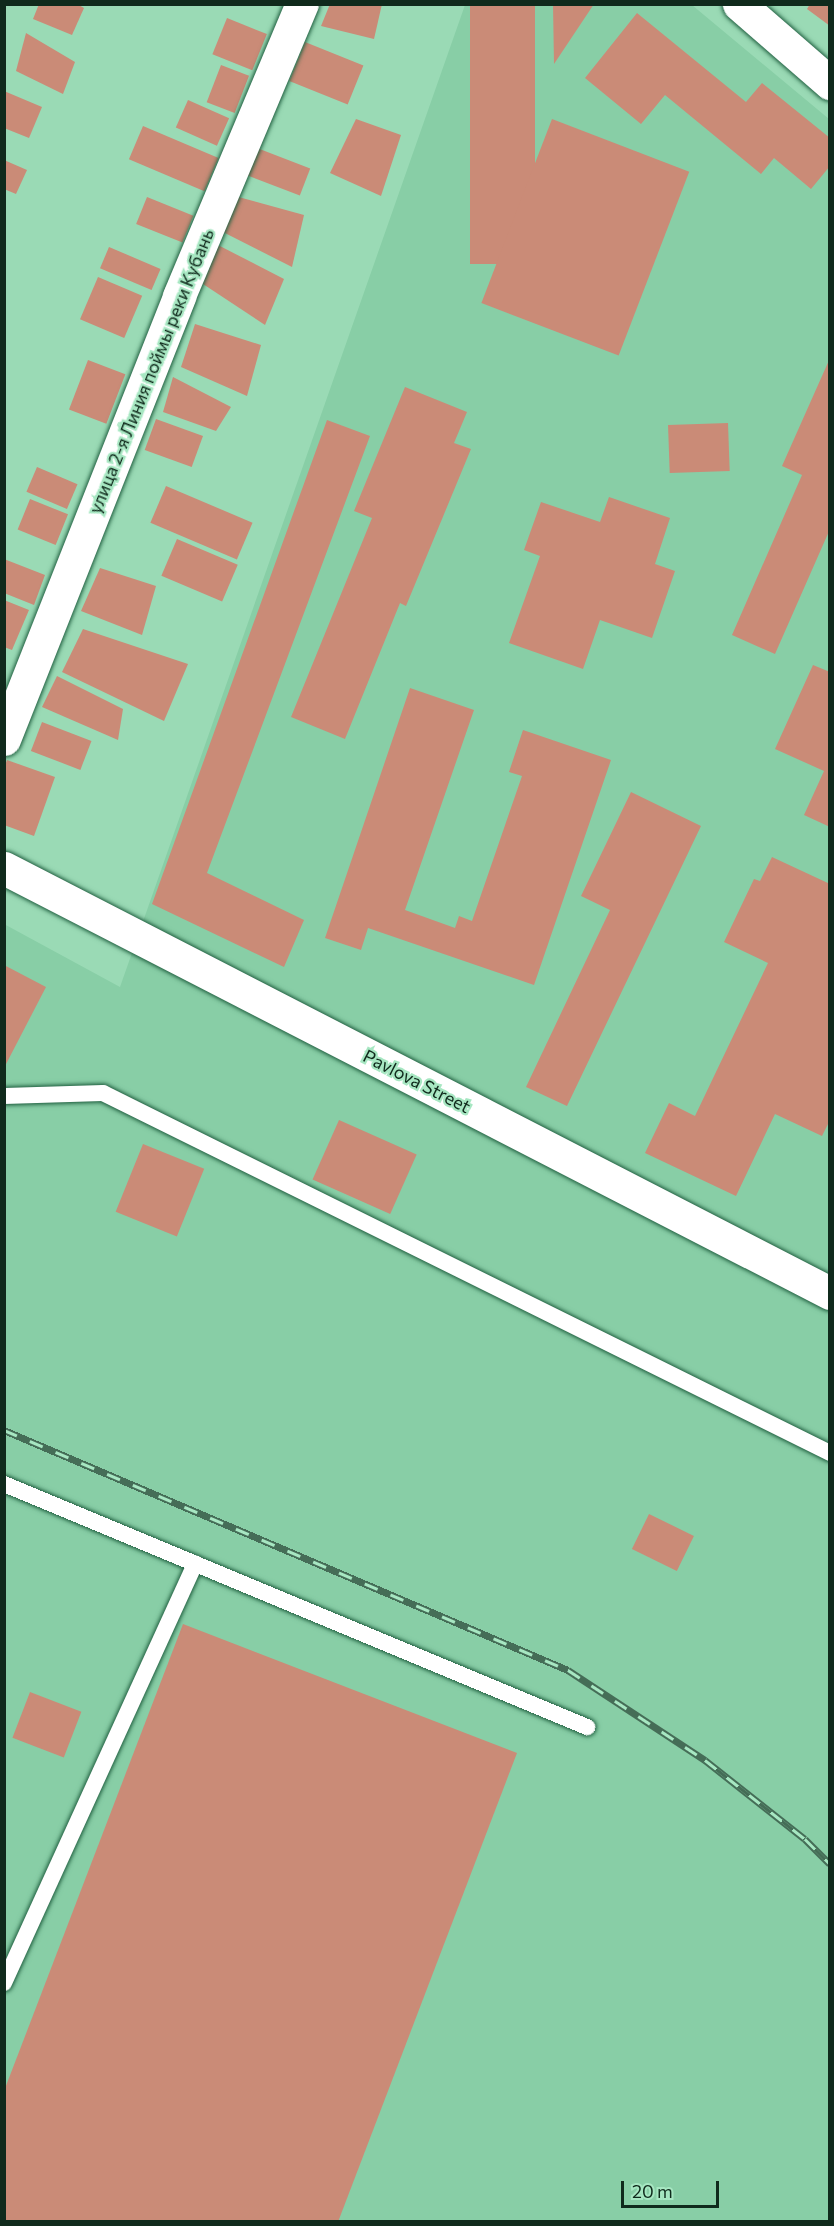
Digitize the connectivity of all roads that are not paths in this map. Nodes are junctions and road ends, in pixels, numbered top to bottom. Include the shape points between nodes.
1 (302, 4) edge
2 (739, 4) edge
3 (770, 17) edge
4 (830, 83) edge
5 (4, 739) edge
6 (4, 868) edge
7 (4, 1096) edge
8 (830, 1293) edge
9 (830, 1453) edge
10 (4, 1484) edge
11 (195, 1563) junction
12 (587, 1727) dead end
13 (4, 1983) edge

1 - 5 street, улица 2-я Линия поймы реки Кубань via 179,296
2 - 3 street
3 - 4 street
6 - 8 street, Pavlova Street
7 - 9 lane via 103,1093
10 - 11 lane
11 - 12 lane
11 - 13 lane

